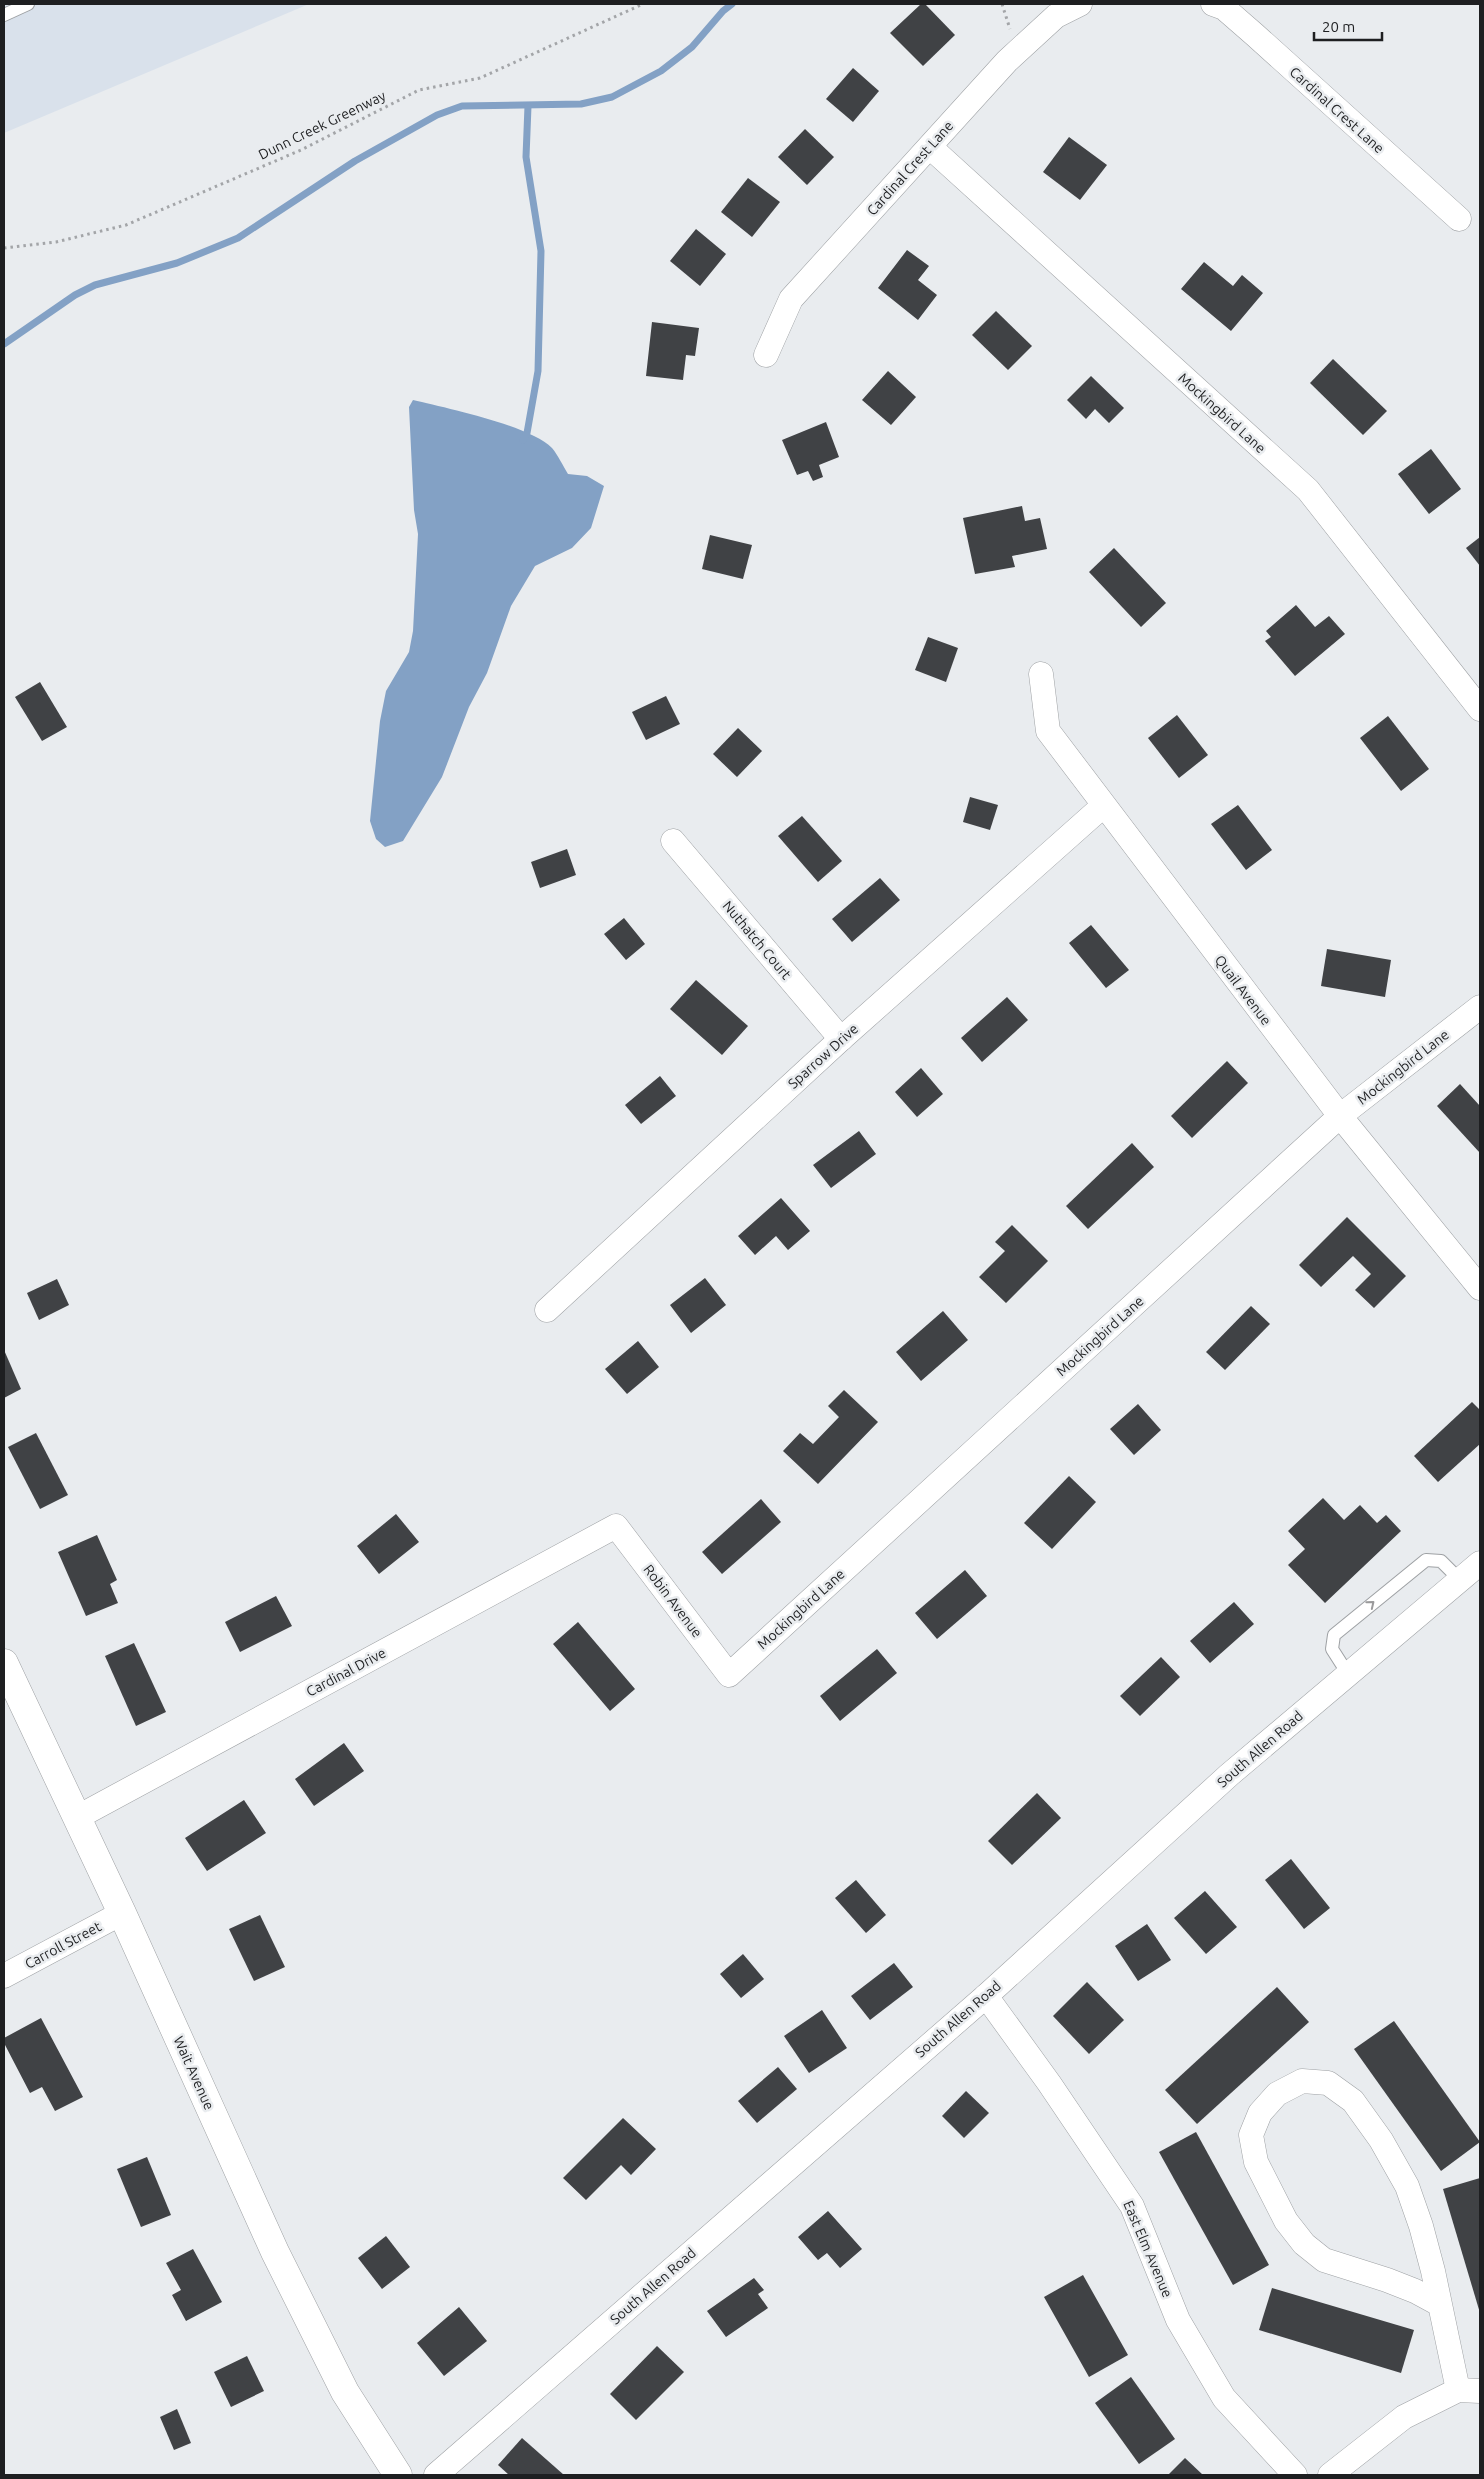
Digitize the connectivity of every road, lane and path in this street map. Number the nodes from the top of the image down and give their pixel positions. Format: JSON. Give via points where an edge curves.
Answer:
{"nodes":[{"id":1,"x":28,"y":4,"type":"edge"},
{"id":2,"x":643,"y":4,"type":"edge"},
{"id":3,"x":1080,"y":4,"type":"edge"},
{"id":4,"x":1213,"y":4,"type":"edge"},
{"id":5,"x":4,"y":15,"type":"edge"},
{"id":6,"x":930,"y":147,"type":"junction"},
{"id":7,"x":1458,"y":219,"type":"dead end"},
{"id":8,"x":4,"y":248,"type":"edge"},
{"id":9,"x":766,"y":355,"type":"dead end"},
{"id":10,"x":1041,"y":674,"type":"dead end"},
{"id":11,"x":1480,"y":709,"type":"edge"},
{"id":12,"x":1103,"y":806,"type":"junction"},
{"id":13,"x":673,"y":841,"type":"dead end"},
{"id":14,"x":1480,"y":1007,"type":"edge"},
{"id":15,"x":841,"y":1039,"type":"junction"},
{"id":16,"x":1340,"y":1116,"type":"junction"},
{"id":17,"x":1480,"y":1288,"type":"edge"},
{"id":18,"x":547,"y":1310,"type":"dead end"},
{"id":19,"x":616,"y":1526,"type":"joint"},
{"id":20,"x":1480,"y":1563,"type":"edge"},
{"id":21,"x":1460,"y":1580,"type":"junction"},
{"id":22,"x":4,"y":1663,"type":"edge"},
{"id":23,"x":1348,"y":1674,"type":"junction"},
{"id":24,"x":729,"y":1675,"type":"joint"},
{"id":25,"x":76,"y":1818,"type":"junction"},
{"id":26,"x":122,"y":1914,"type":"junction"},
{"id":27,"x":4,"y":1976,"type":"edge"},
{"id":28,"x":986,"y":1996,"type":"junction"},
{"id":29,"x":1439,"y":2304,"type":"junction"},
{"id":30,"x":1469,"y":2390,"type":"edge"},
{"id":31,"x":398,"y":2475,"type":"edge"},
{"id":32,"x":436,"y":2475,"type":"edge"},
{"id":33,"x":1295,"y":2475,"type":"edge"},
{"id":34,"x":1330,"y":2475,"type":"edge"}],
"edges":[{"from":1,"to":5,"type":"lane"},
{"from":2,"to":8,"type":"path","name":"Dunn Creek Greenway","via":[[480,78],[419,90],[301,150],[126,225],[56,242]]},
{"from":3,"to":6,"type":"street","name":"Cardinal Crest Lane","via":[[1056,16],[1007,61]]},
{"from":4,"to":7,"type":"street","name":"Cardinal Crest Lane","via":[[1224,8],[1256,36]]},
{"from":6,"to":9,"type":"street","name":"Cardinal Crest Lane","via":[[791,300]]},
{"from":6,"to":11,"type":"street","name":"Mockingbird Lane","via":[[1308,490]]},
{"from":10,"to":12,"type":"street","name":"Quail Avenue","via":[[1048,731]]},
{"from":12,"to":15,"type":"street","name":"Sparrow Drive"},
{"from":12,"to":16,"type":"street","name":"Quail Avenue"},
{"from":13,"to":15,"type":"street","name":"Nuthatch Court"},
{"from":14,"to":16,"type":"street","name":"Mockingbird Lane"},
{"from":15,"to":18,"type":"street","name":"Sparrow Drive"},
{"from":16,"to":17,"type":"street","name":"Quail Avenue"},
{"from":16,"to":24,"type":"street","name":"Mockingbird Lane"},
{"from":19,"to":24,"type":"street","name":"Robin Avenue"},
{"from":19,"to":25,"type":"street","name":"Cardinal Drive"},
{"from":20,"to":21,"type":"street","name":"South Allen Road"},
{"from":21,"to":23,"type":"street","name":"South Allen Road"},
{"from":23,"to":21,"type":"lane","one_way":true,"via":[[1332,1649],[1334,1635],[1426,1560],[1441,1561]]},
{"from":22,"to":25,"type":"main road","name":"Wait Avenue"},
{"from":23,"to":28,"type":"street","name":"South Allen Road","via":[[1229,1775]]},
{"from":25,"to":26,"type":"main road","name":"Wait Avenue"},
{"from":26,"to":27,"type":"street","name":"Carroll Street"},
{"from":26,"to":31,"type":"main road","name":"Wait Avenue","via":[[275,2252],[345,2392]]},
{"from":28,"to":32,"type":"street","name":"South Allen Road"},
{"from":28,"to":33,"type":"street","name":"East Elm Avenue","via":[[1050,2083],[1132,2206],[1178,2320],[1224,2398]]},
{"from":29,"to":29,"type":"street","via":[[1424,2235],[1407,2186],[1354,2101],[1328,2082],[1302,2081],[1277,2094],[1260,2114],[1251,2135],[1256,2162],[1286,2220],[1304,2244],[1324,2260],[1408,2288]]},
{"from":29,"to":30,"type":"street"},
{"from":30,"to":34,"type":"street","via":[[1404,2417]]}]}
